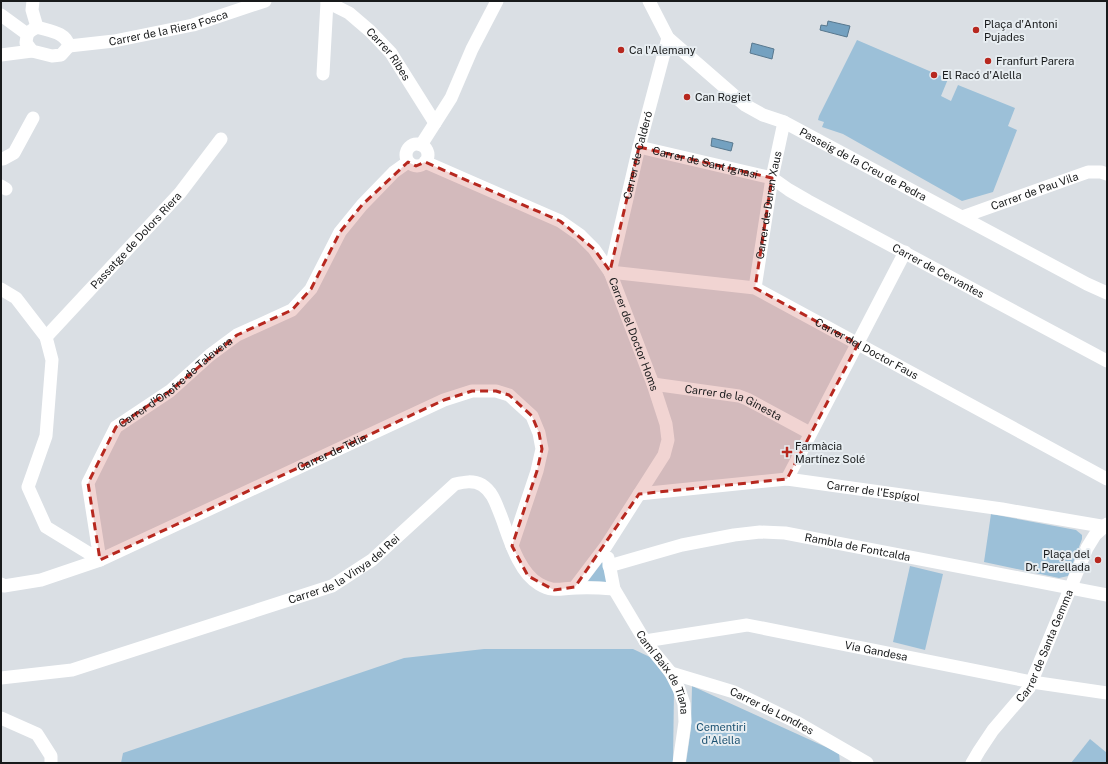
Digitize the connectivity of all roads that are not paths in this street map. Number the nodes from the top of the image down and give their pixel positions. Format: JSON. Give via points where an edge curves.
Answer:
{"nodes":[{"id":1,"x":33,"y":1,"type":"edge"},
{"id":2,"x":265,"y":1,"type":"edge"},
{"id":3,"x":497,"y":1,"type":"edge"},
{"id":4,"x":650,"y":1,"type":"edge"},
{"id":5,"x":327,"y":2,"type":"edge"},
{"id":6,"x":1,"y":15,"type":"edge"},
{"id":7,"x":32,"y":31,"type":"junction"},
{"id":8,"x":668,"y":38,"type":"junction"},
{"id":9,"x":68,"y":46,"type":"junction"},
{"id":10,"x":32,"y":51,"type":"junction"},
{"id":11,"x":1,"y":56,"type":"edge"},
{"id":12,"x":323,"y":74,"type":"dead end"},
{"id":13,"x":33,"y":118,"type":"dead end"},
{"id":14,"x":784,"y":122,"type":"junction"},
{"id":15,"x":435,"y":123,"type":"junction"},
{"id":16,"x":221,"y":140,"type":"dead end"},
{"id":17,"x":421,"y":145,"type":"junction"},
{"id":18,"x":639,"y":147,"type":"junction"},
{"id":19,"x":1,"y":159,"type":"edge"},
{"id":20,"x":408,"y":162,"type":"junction"},
{"id":21,"x":425,"y":162,"type":"junction"},
{"id":22,"x":1107,"y":174,"type":"edge"},
{"id":23,"x":772,"y":178,"type":"junction"},
{"id":24,"x":962,"y":217,"type":"junction"},
{"id":25,"x":617,"y":240,"type":"junction"},
{"id":26,"x":594,"y":249,"type":"junction"},
{"id":27,"x":905,"y":252,"type":"junction"},
{"id":28,"x":610,"y":272,"type":"junction"},
{"id":29,"x":755,"y":288,"type":"junction"},
{"id":30,"x":1,"y":289,"type":"edge"},
{"id":31,"x":1107,"y":293,"type":"edge"},
{"id":32,"x":46,"y":337,"type":"junction"},
{"id":33,"x":858,"y":344,"type":"junction"},
{"id":34,"x":1107,"y":361,"type":"edge"},
{"id":35,"x":653,"y":384,"type":"junction"},
{"id":36,"x":810,"y":433,"type":"junction"},
{"id":37,"x":786,"y":479,"type":"junction"},
{"id":38,"x":1107,"y":479,"type":"edge"},
{"id":39,"x":639,"y":494,"type":"junction"},
{"id":40,"x":1106,"y":526,"type":"edge"},
{"id":41,"x":512,"y":546,"type":"junction"},
{"id":42,"x":606,"y":546,"type":"junction"},
{"id":43,"x":100,"y":560,"type":"junction"},
{"id":44,"x":610,"y":566,"type":"junction"},
{"id":45,"x":1,"y":584,"type":"edge"},
{"id":46,"x":575,"y":588,"type":"junction"},
{"id":47,"x":1070,"y":588,"type":"junction"},
{"id":48,"x":614,"y":589,"type":"junction"},
{"id":49,"x":1107,"y":595,"type":"edge"},
{"id":50,"x":645,"y":641,"type":"junction"},
{"id":51,"x":671,"y":673,"type":"junction"},
{"id":52,"x":1,"y":678,"type":"edge"},
{"id":53,"x":1032,"y":682,"type":"junction"},
{"id":54,"x":1107,"y":693,"type":"edge"},
{"id":55,"x":1,"y":718,"type":"edge"},
{"id":56,"x":860,"y":761,"type":"edge"},
{"id":57,"x":51,"y":763,"type":"edge"},
{"id":58,"x":678,"y":763,"type":"edge"},
{"id":59,"x":972,"y":763,"type":"edge"}],
"edges":[{"from":1,"to":7,"type":"street"},
{"from":2,"to":9,"type":"street","name":"Carrer de la Riera Fosca","via":[[193,25],[114,41]]},
{"from":3,"to":15,"type":"street","via":[[472,49],[451,98]]},
{"from":4,"to":8,"type":"street","name":"Passeig de la Creu de Pedra"},
{"from":5,"to":12,"type":"street"},
{"from":5,"to":15,"type":"street","name":"Carrer Ribes","via":[[349,13],[391,53]]},
{"from":6,"to":7,"type":"street"},
{"from":7,"to":9,"type":"street","via":[[62,34],[68,40]]},
{"from":7,"to":10,"type":"street","via":[[26,43]]},
{"from":8,"to":14,"type":"street","name":"Passeig de la Creu de Pedra","via":[[745,105]]},
{"from":8,"to":18,"type":"street","name":"Carrer de Calderó"},
{"from":9,"to":10,"type":"street","via":[[62,55],[52,56]]},
{"from":10,"to":11,"type":"street"},
{"from":13,"to":19,"type":"street","via":[[14,153]]},
{"from":14,"to":23,"type":"street","name":"Carrer de Duran Xaus"},
{"from":14,"to":24,"type":"street","name":"Passeig de la Creu de Pedra"},
{"from":15,"to":17,"type":"street"},
{"from":16,"to":32,"type":"street","name":"Passatge de Dolors Riera","via":[[180,193]]},
{"from":17,"to":20,"type":"street","via":[[410,146],[406,156]]},
{"from":17,"to":21,"type":"street","via":[[427,153]]},
{"from":18,"to":23,"type":"street","name":"Carrer de Sant Ignasi"},
{"from":18,"to":25,"type":"street","name":"Carrer de Calderó"},
{"from":20,"to":21,"type":"street","via":[[416,166]]},
{"from":20,"to":43,"type":"street","name":"Carrer d'Onofre de Talavera","via":[[394,172],[340,232],[311,289],[292,310],[236,334],[170,391],[116,427],[88,483]]},
{"from":21,"to":26,"type":"street","name":"Carrer del Doctor Homs","via":[[560,221]]},
{"from":22,"to":24,"type":"street","name":"Carrer de Pau Vila","via":[[1088,172]]},
{"from":23,"to":27,"type":"street","name":"Carrer de Cervantes","via":[[808,201]]},
{"from":23,"to":29,"type":"street","name":"Carrer de Duran Xaus"},
{"from":24,"to":31,"type":"street","name":"Passeig de la Creu de Pedra"},
{"from":25,"to":26,"type":"street","via":[[612,245]]},
{"from":25,"to":28,"type":"street","name":"Carrer de Calderó"},
{"from":26,"to":28,"type":"street","name":"Carrer del Doctor Homs"},
{"from":27,"to":33,"type":"street"},
{"from":27,"to":34,"type":"street","name":"Carrer de Cervantes"},
{"from":28,"to":29,"type":"street","name":"Carrer del Doctor Faus"},
{"from":28,"to":35,"type":"street","name":"Carrer del Doctor Homs"},
{"from":29,"to":33,"type":"street","name":"Carrer del Doctor Faus"},
{"from":30,"to":32,"type":"street","via":[[16,298]]},
{"from":32,"to":43,"type":"street","via":[[52,360],[46,436],[28,487],[46,527]]},
{"from":33,"to":36,"type":"street"},
{"from":33,"to":38,"type":"street","name":"Carrer del Doctor Faus"},
{"from":35,"to":36,"type":"street","name":"Carrer de la Ginesta","via":[[739,396]]},
{"from":35,"to":39,"type":"street","name":"Carrer del Doctor Homs","via":[[666,424],[668,440],[664,455]]},
{"from":36,"to":37,"type":"street"},
{"from":37,"to":39,"type":"street","name":"Carrer de l'Espígol"},
{"from":37,"to":40,"type":"street","name":"Carrer de l'Espígol"},
{"from":39,"to":42,"type":"street","name":"Carrer del Doctor Homs"},
{"from":40,"to":47,"type":"street","name":"Carrer de Santa Gemma","via":[[1095,535],[1086,548]]},
{"from":41,"to":43,"type":"street","name":"Carrer de Tèlia","via":[[538,471],[542,448],[532,416],[508,395],[496,391],[472,392],[444,400]]},
{"from":41,"to":46,"type":"street","name":"Carrer de la Vinya del Rei","via":[[528,576],[539,584],[554,590]]},
{"from":41,"to":52,"type":"street","name":"Carrer de la Vinya del Rei","via":[[491,494],[481,484],[469,481],[455,484],[372,560],[332,586],[72,670]]},
{"from":42,"to":44,"type":"street"},
{"from":42,"to":46,"type":"street","name":"Carrer del Doctor Homs"},
{"from":43,"to":45,"type":"street","name":"Carrer de Tèlia","via":[[41,580],[4,586]]},
{"from":44,"to":47,"type":"street","name":"Rambla de Fontcalda","via":[[682,545],[734,535],[773,532]]},
{"from":44,"to":48,"type":"street"},
{"from":46,"to":48,"type":"street","name":"Carrer de la Vinya del Rei"},
{"from":47,"to":49,"type":"street","name":"Rambla de Fontcalda"},
{"from":47,"to":53,"type":"street","name":"Carrer de Santa Gemma"},
{"from":48,"to":50,"type":"street","name":"Camí Baix de Tiana"},
{"from":50,"to":51,"type":"street","name":"Camí Baix de Tiana"},
{"from":50,"to":53,"type":"street","name":"Via Gandesa","via":[[747,625]]},
{"from":51,"to":56,"type":"street","name":"Carrer de Londres","via":[[734,692],[796,722]]},
{"from":51,"to":58,"type":"street","name":"Camí Baix de Tiana","via":[[684,704],[685,722]]},
{"from":53,"to":54,"type":"street","name":"Via Gandesa"},
{"from":53,"to":59,"type":"street","name":"Carrer de Santa Gemma","via":[[1025,694],[993,730]]},
{"from":55,"to":57,"type":"street","via":[[37,734],[51,756]]}]}
